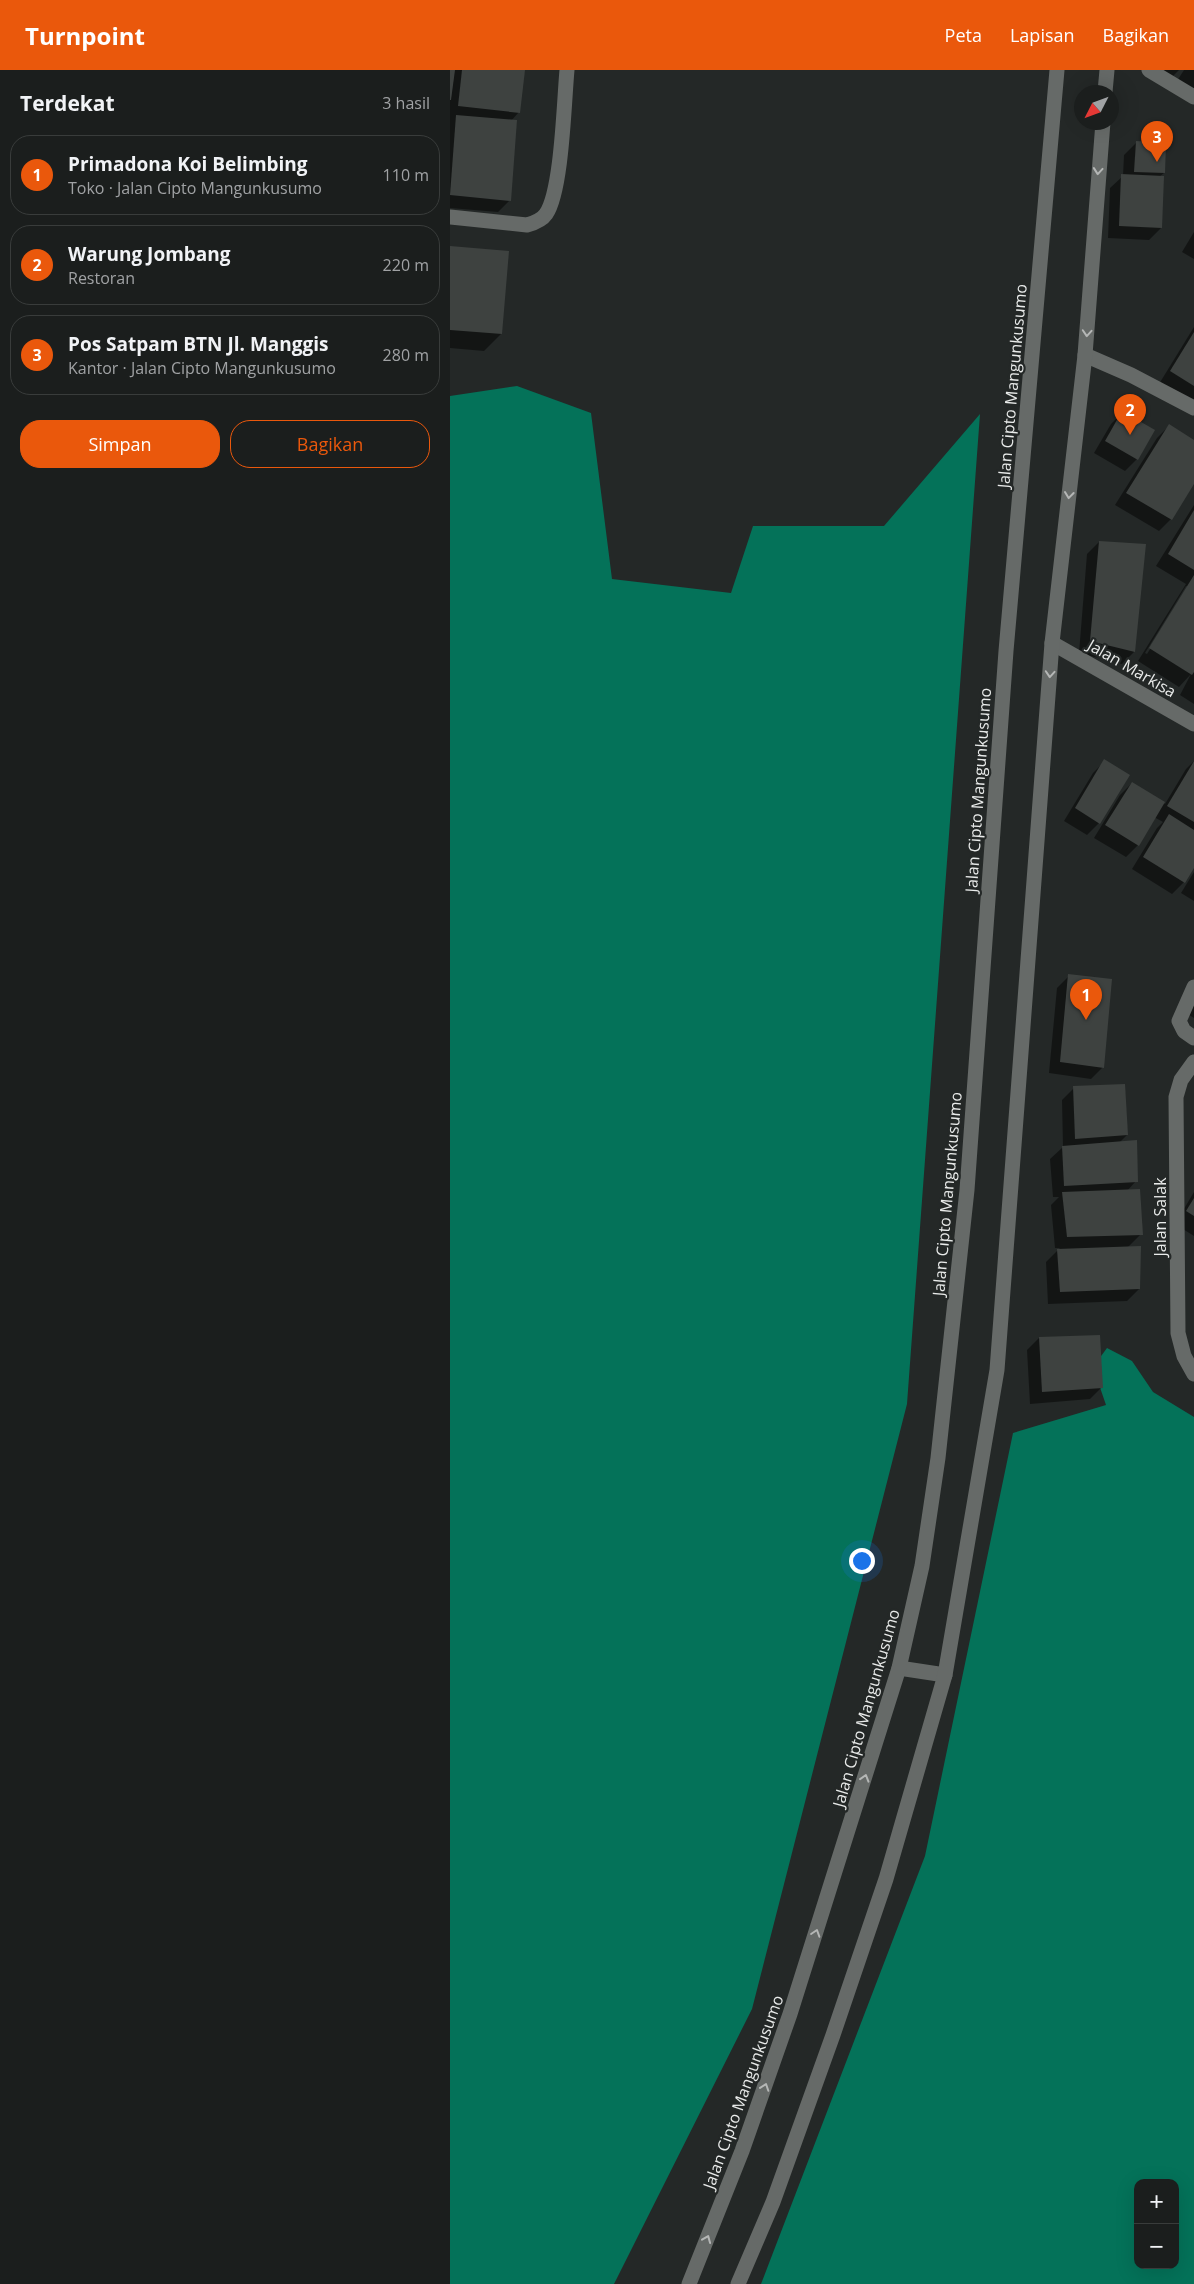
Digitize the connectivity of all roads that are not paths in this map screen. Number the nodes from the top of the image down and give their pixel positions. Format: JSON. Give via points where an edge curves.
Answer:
{"nodes":[{"id":1,"x":567,"y":70,"type":"edge"},
{"id":2,"x":1057,"y":70,"type":"edge"},
{"id":3,"x":1108,"y":70,"type":"edge"},
{"id":4,"x":1150,"y":70,"type":"edge"},
{"id":5,"x":1106,"y":85,"type":"edge"},
{"id":6,"x":1194,"y":98,"type":"edge"},
{"id":7,"x":1102,"y":130,"type":"edge"},
{"id":8,"x":450,"y":217,"type":"edge"},
{"id":9,"x":1086,"y":355,"type":"junction"},
{"id":10,"x":1194,"y":408,"type":"edge"},
{"id":11,"x":1052,"y":643,"type":"junction"},
{"id":12,"x":1194,"y":724,"type":"edge"},
{"id":13,"x":1194,"y":987,"type":"edge"},
{"id":14,"x":1194,"y":1038,"type":"edge"},
{"id":15,"x":1194,"y":1062,"type":"edge"},
{"id":16,"x":1194,"y":1374,"type":"edge"},
{"id":17,"x":899,"y":1668,"type":"junction"},
{"id":18,"x":945,"y":1676,"type":"junction"},
{"id":19,"x":689,"y":2284,"type":"edge"},
{"id":20,"x":738,"y":2284,"type":"edge"}],
"edges":[{"from":1,"to":8,"type":"street","via":[[556,188],[547,213],[537,222],[527,225]]},
{"from":2,"to":17,"type":"street","name":"Jalan Cipto Mangunkusumo","via":[[1006,651],[967,1190],[937,1468],[922,1566]]},
{"from":3,"to":5,"type":"street"},
{"from":4,"to":6,"type":"street"},
{"from":7,"to":9,"type":"street","one_way":true},
{"from":9,"to":10,"type":"street"},
{"from":9,"to":11,"type":"street","one_way":true},
{"from":11,"to":12,"type":"street","name":"Jalan Markisa"},
{"from":11,"to":18,"type":"street","one_way":true,"via":[[997,1370]]},
{"from":13,"to":14,"type":"street","via":[[1179,1021],[1184,1032]]},
{"from":15,"to":16,"type":"street","name":"Jalan Salak","via":[[1181,1080],[1175,1118],[1178,1333],[1184,1356]]},
{"from":17,"to":18,"type":"street"},
{"from":19,"to":17,"type":"street","name":"Jalan Cipto Mangunkusumo","one_way":true,"via":[[742,2151],[790,2014]]},
{"from":18,"to":20,"type":"street","via":[[886,1879],[833,2035],[773,2202]]}]}
